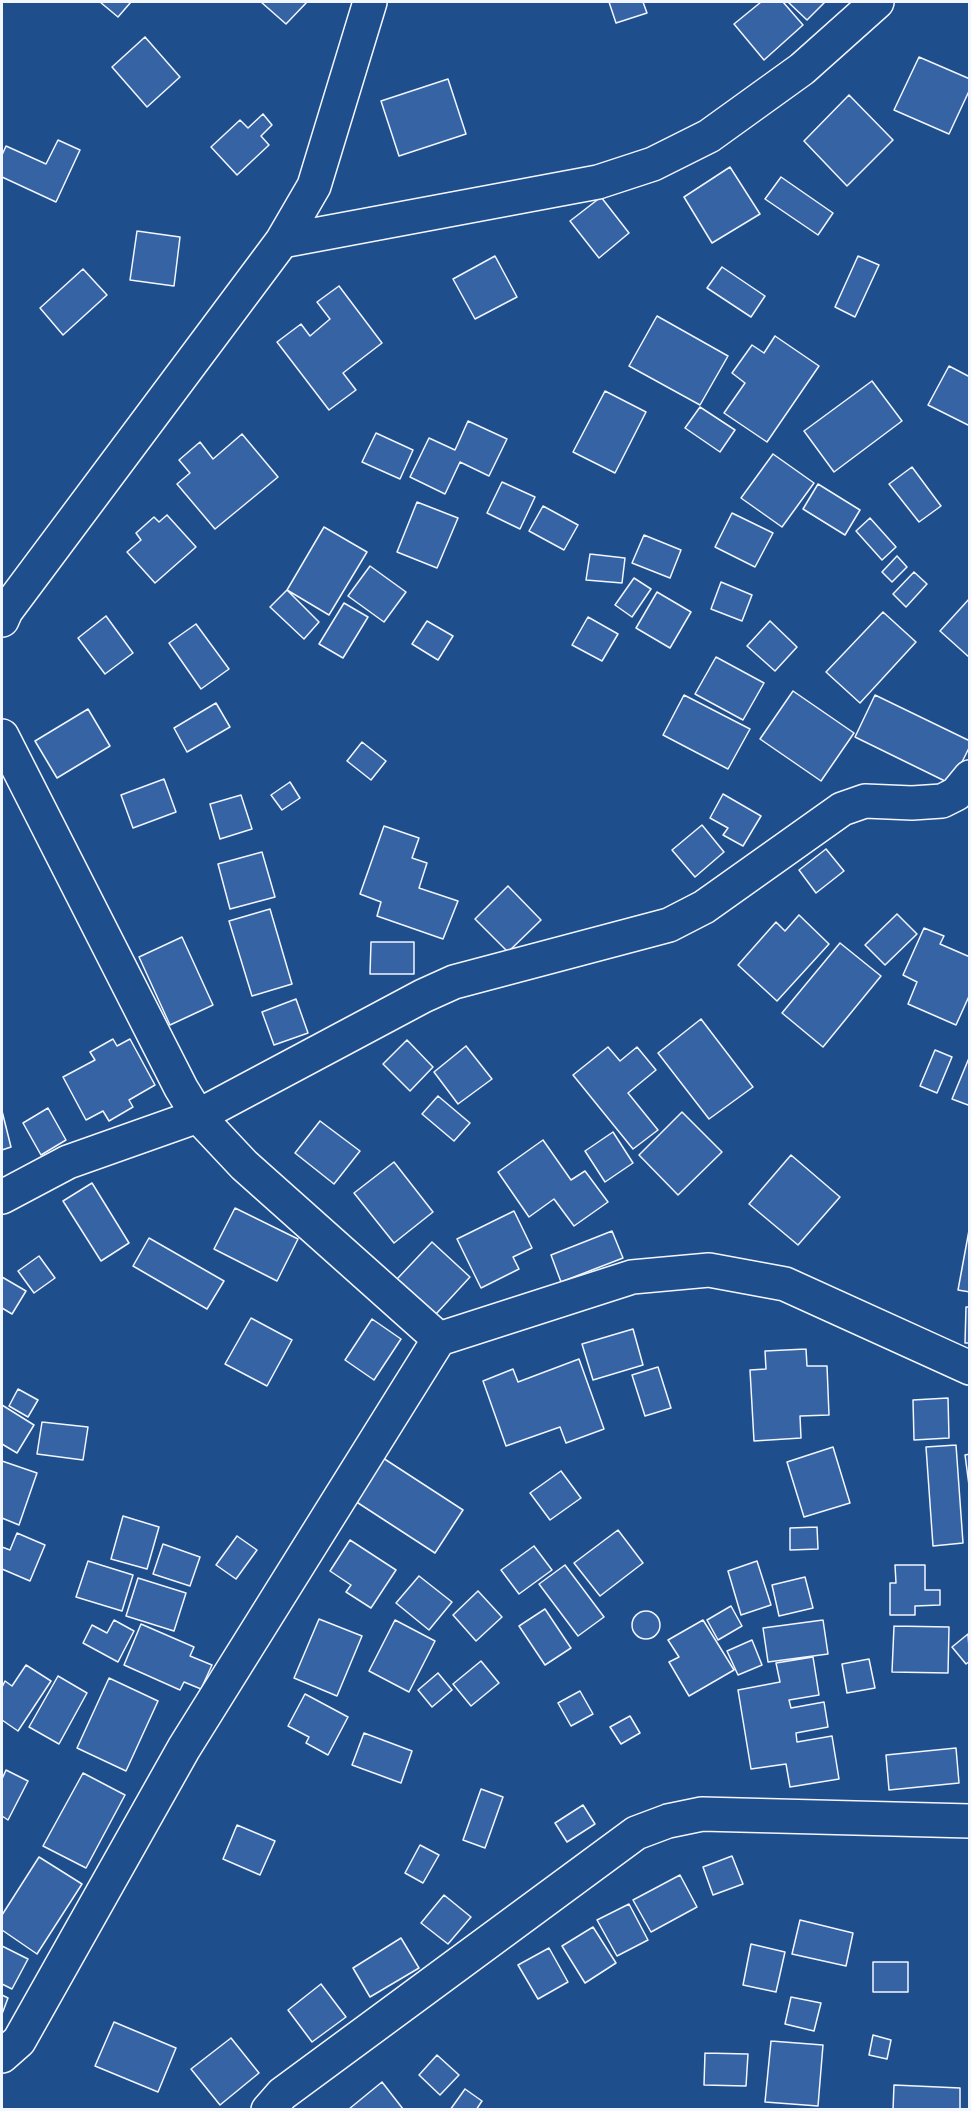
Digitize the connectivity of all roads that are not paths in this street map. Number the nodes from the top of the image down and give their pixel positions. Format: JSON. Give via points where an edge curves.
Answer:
{"nodes":[{"id":1,"x":370,"y":2,"type":"edge"},
{"id":2,"x":877,"y":2,"type":"edge"},
{"id":3,"x":282,"y":242,"type":"junction"},
{"id":4,"x":3,"y":612,"type":"edge"},
{"id":5,"x":2,"y":736,"type":"edge"},
{"id":6,"x":969,"y":777,"type":"edge"},
{"id":7,"x":198,"y":1116,"type":"junction"},
{"id":8,"x":2,"y":1197,"type":"edge"},
{"id":9,"x":439,"y":1339,"type":"junction"},
{"id":10,"x":969,"y":1368,"type":"edge"},
{"id":11,"x":969,"y":1821,"type":"edge"},
{"id":12,"x":2,"y":2056,"type":"edge"},
{"id":13,"x":267,"y":2109,"type":"edge"}],
"edges":[{"from":1,"to":3,"type":"street","via":[[314,186]]},
{"from":2,"to":3,"type":"street","via":[[802,69],[765,96],[709,136],[653,164],[598,182]]},
{"from":3,"to":4,"type":"street"},
{"from":5,"to":7,"type":"street","via":[[159,1047]]},
{"from":6,"to":7,"type":"street","via":[[956,794],[942,801],[865,801],[842,809],[704,908],[669,925],[454,982]]},
{"from":7,"to":8,"type":"street","via":[[68,1162]]},
{"from":7,"to":9,"type":"street","via":[[244,1165]]},
{"from":9,"to":10,"type":"street","via":[[632,1277],[709,1270],[785,1284]]},
{"from":9,"to":12,"type":"street","via":[[184,1748],[19,2041]]},
{"from":11,"to":13,"type":"street","via":[[702,1814],[636,1833],[282,2094]]}]}
